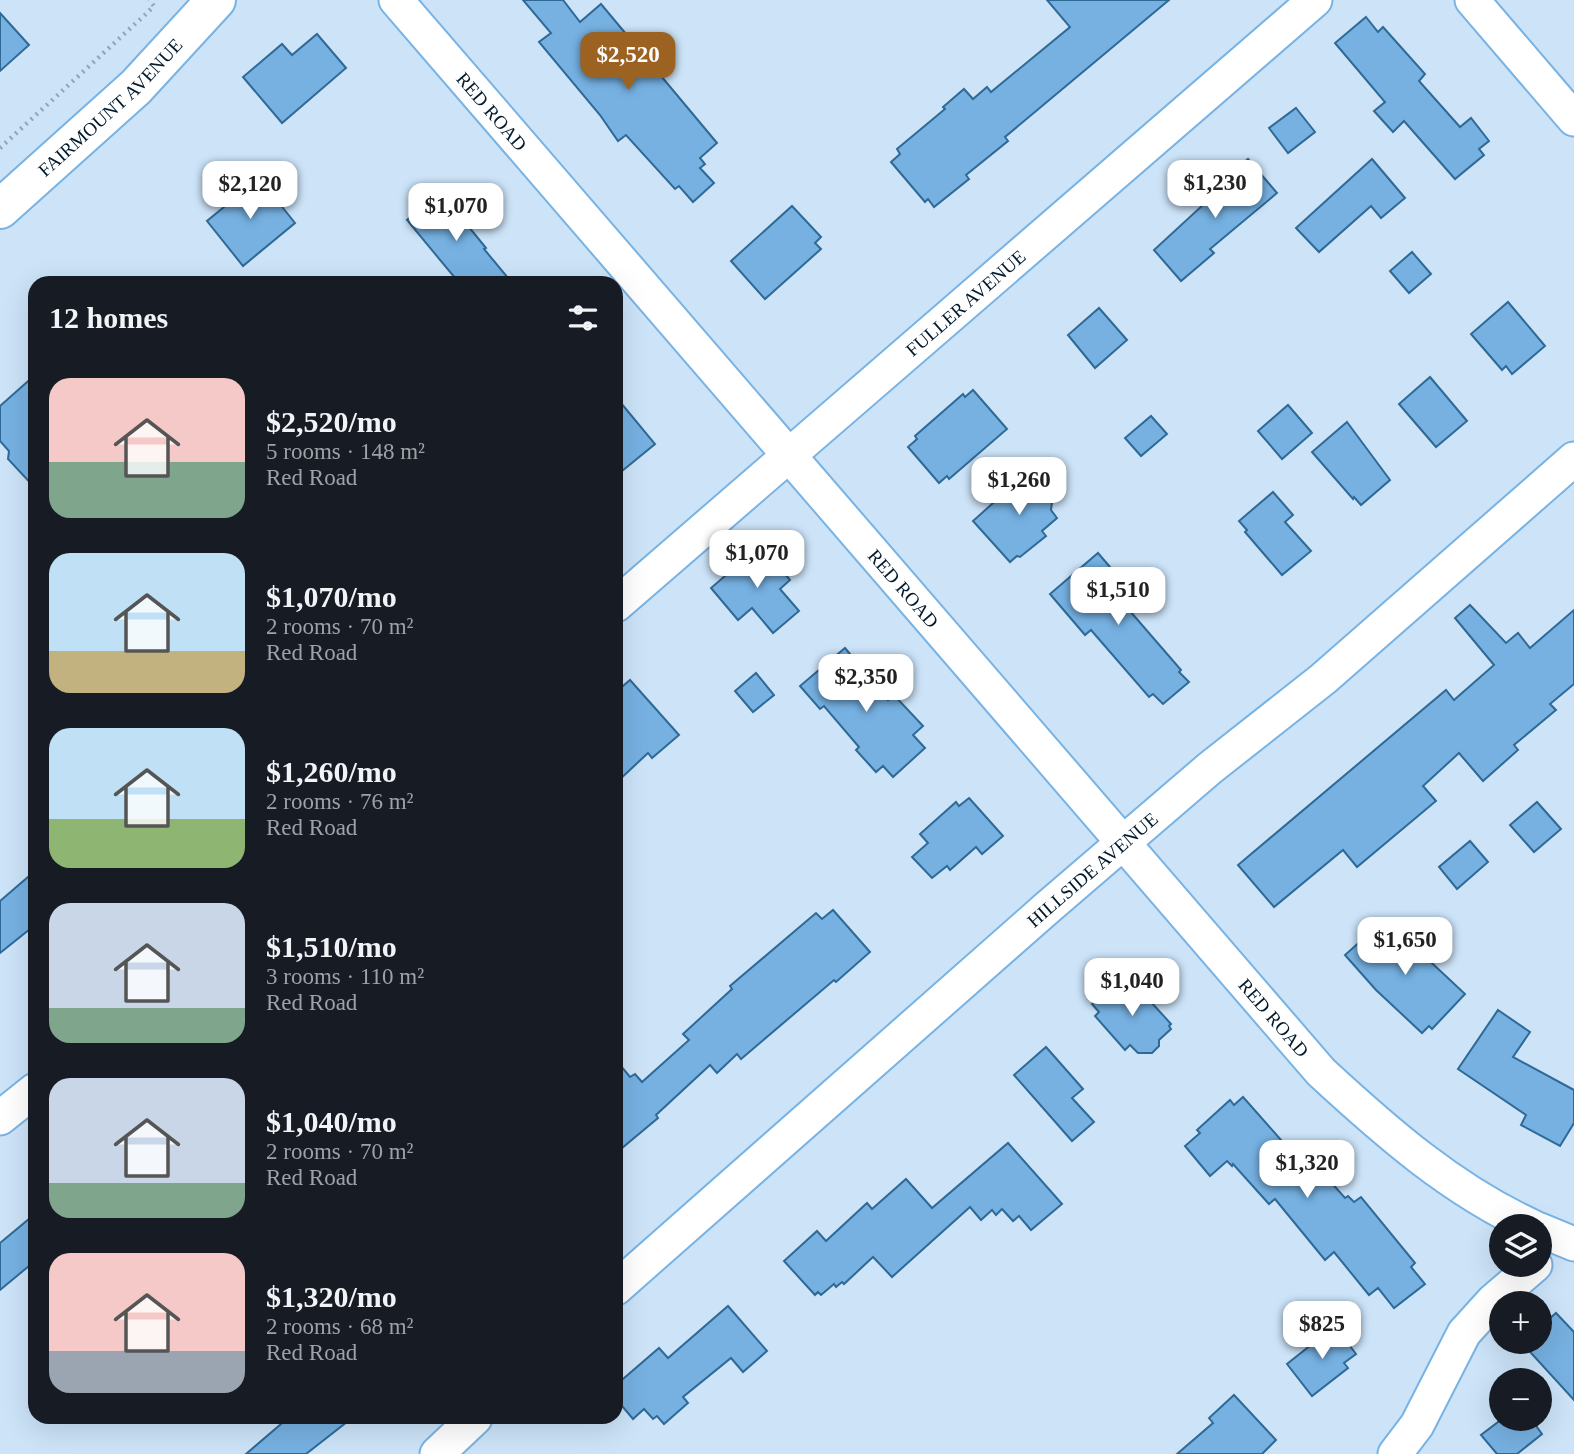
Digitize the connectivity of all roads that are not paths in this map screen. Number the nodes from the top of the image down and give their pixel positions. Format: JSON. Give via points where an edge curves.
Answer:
{"nodes":[{"id":1,"x":396,"y":0,"type":"edge"},
{"id":2,"x":1315,"y":0,"type":"edge"},
{"id":3,"x":1472,"y":0,"type":"edge"},
{"id":4,"x":201,"y":6,"type":"edge"},
{"id":5,"x":1574,"y":119,"type":"edge"},
{"id":6,"x":0,"y":209,"type":"edge"},
{"id":7,"x":788,"y":456,"type":"junction"},
{"id":8,"x":1574,"y":459,"type":"edge"},
{"id":9,"x":623,"y":599,"type":"edge"},
{"id":10,"x":1124,"y":843,"type":"junction"},
{"id":11,"x":28,"y":1096,"type":"edge"},
{"id":12,"x":0,"y":1118,"type":"edge"},
{"id":13,"x":1506,"y":1214,"type":"edge"},
{"id":14,"x":1521,"y":1277,"type":"edge"},
{"id":15,"x":623,"y":1282,"type":"edge"},
{"id":16,"x":469,"y":1424,"type":"edge"},
{"id":17,"x":437,"y":1454,"type":"edge"},
{"id":18,"x":1395,"y":1454,"type":"edge"}],
"edges":[{"from":1,"to":7,"type":"street","name":"RED ROAD"},
{"from":2,"to":7,"type":"street","name":"FULLER AVENUE"},
{"from":3,"to":5,"type":"street"},
{"from":4,"to":6,"type":"main road","name":"FAIRMOUNT AVENUE","via":[[136,87]]},
{"from":7,"to":9,"type":"street","name":"FULLER AVENUE"},
{"from":7,"to":10,"type":"street","name":"RED ROAD"},
{"from":8,"to":10,"type":"street","name":"HILLSIDE AVENUE","via":[[1323,679]]},
{"from":10,"to":13,"type":"street","name":"RED ROAD","via":[[1321,1072],[1385,1131],[1455,1184]]},
{"from":10,"to":15,"type":"street","name":"HILLSIDE AVENUE"},
{"from":11,"to":12,"type":"street"},
{"from":14,"to":18,"type":"street","via":[[1464,1333],[1417,1425]]},
{"from":16,"to":17,"type":"street"}]}
